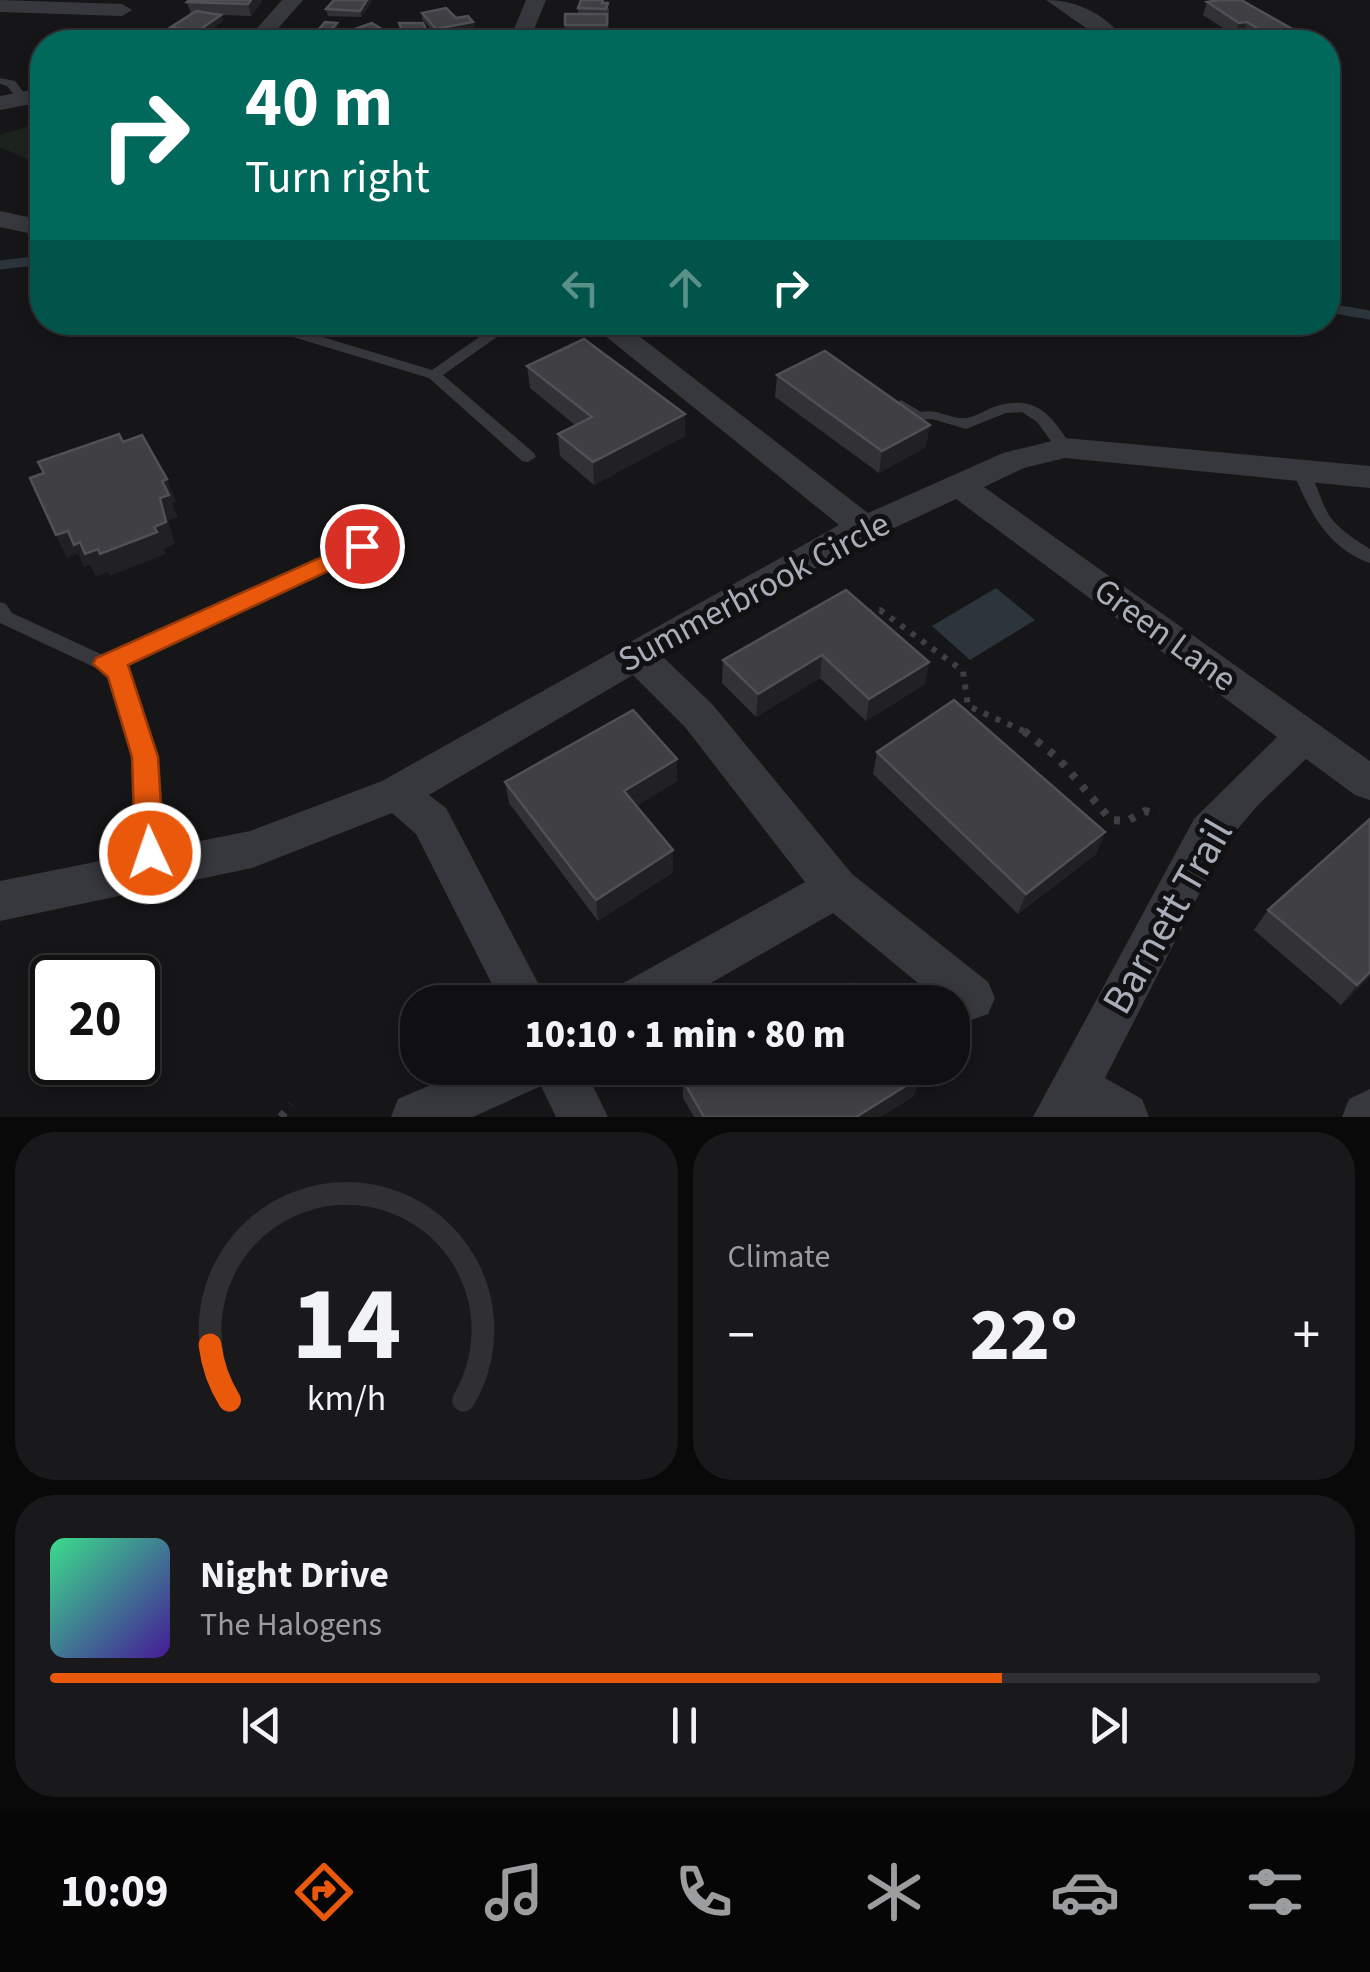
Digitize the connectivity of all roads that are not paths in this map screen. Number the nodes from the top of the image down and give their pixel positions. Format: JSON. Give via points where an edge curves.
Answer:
{"nodes":[{"id":1,"x":293,"y":0,"type":"edge"},
{"id":2,"x":536,"y":0,"type":"edge"},
{"id":3,"x":1056,"y":0,"type":"edge"},
{"id":4,"x":0,"y":6,"type":"edge"},
{"id":5,"x":122,"y":10,"type":"dead end"},
{"id":6,"x":267,"y":30,"type":"edge"},
{"id":7,"x":524,"y":30,"type":"edge"},
{"id":8,"x":1103,"y":30,"type":"edge"},
{"id":9,"x":0,"y":81,"type":"edge"},
{"id":10,"x":22,"y":99,"type":"edge"},
{"id":11,"x":0,"y":219,"type":"edge"},
{"id":12,"x":30,"y":225,"type":"edge"},
{"id":13,"x":301,"y":335,"type":"edge"},
{"id":14,"x":492,"y":335,"type":"edge"},
{"id":15,"x":619,"y":335,"type":"edge"},
{"id":16,"x":434,"y":376,"type":"junction"},
{"id":17,"x":890,"y":398,"type":"edge"},
{"id":18,"x":1066,"y":448,"type":"junction"},
{"id":19,"x":528,"y":458,"type":"dead end"},
{"id":20,"x":1300,"y":468,"type":"junction"},
{"id":21,"x":1370,"y":477,"type":"edge"},
{"id":22,"x":960,"y":486,"type":"junction"},
{"id":23,"x":865,"y":528,"type":"junction"},
{"id":24,"x":362,"y":546,"type":"dead end"},
{"id":25,"x":1370,"y":557,"type":"edge"},
{"id":26,"x":0,"y":609,"type":"edge"},
{"id":27,"x":636,"y":655,"type":"junction"},
{"id":28,"x":105,"y":664,"type":"junction"},
{"id":29,"x":1304,"y":736,"type":"junction"},
{"id":30,"x":1370,"y":783,"type":"edge"},
{"id":31,"x":397,"y":794,"type":"junction"},
{"id":32,"x":150,"y":873,"type":"junction"},
{"id":33,"x":836,"y":888,"type":"junction"},
{"id":34,"x":0,"y":901,"type":"edge"},
{"id":35,"x":516,"y":985,"type":"edge"},
{"id":36,"x":665,"y":985,"type":"edge"},
{"id":37,"x":971,"y":998,"type":"dead end"},
{"id":38,"x":488,"y":1085,"type":"edge"},
{"id":39,"x":567,"y":1085,"type":"edge"},
{"id":40,"x":1066,"y":1103,"type":"edge"},
{"id":41,"x":416,"y":1117,"type":"edge"},
{"id":42,"x":583,"y":1117,"type":"edge"},
{"id":43,"x":1124,"y":1117,"type":"edge"}],
"edges":[{"from":1,"to":6,"type":"street"},
{"from":2,"to":7,"type":"street"},
{"from":3,"to":8,"type":"street"},
{"from":4,"to":5,"type":"street"},
{"from":9,"to":10,"type":"lane","via":[[11,83]]},
{"from":11,"to":12,"type":"street"},
{"from":13,"to":16,"type":"lane"},
{"from":14,"to":16,"type":"lane"},
{"from":15,"to":23,"type":"street"},
{"from":16,"to":19,"type":"lane"},
{"from":17,"to":18,"type":"lane","via":[[918,417],[966,424],[1006,405],[1024,406],[1042,412]]},
{"from":18,"to":20,"type":"street","name":"Summerbrook Circle"},
{"from":18,"to":22,"type":"street","name":"Summerbrook Circle","via":[[1014,460]]},
{"from":20,"to":21,"type":"street","name":"Summerbrook Circle"},
{"from":20,"to":25,"type":"lane","via":[[1327,527]]},
{"from":22,"to":23,"type":"street","name":"Summerbrook Circle"},
{"from":22,"to":29,"type":"street","name":"Green Lane"},
{"from":23,"to":27,"type":"street","name":"Summerbrook Circle"},
{"from":24,"to":28,"type":"lane"},
{"from":26,"to":28,"type":"lane","via":[[6,618]]},
{"from":27,"to":31,"type":"street","name":"Summerbrook Circle"},
{"from":27,"to":33,"type":"street","via":[[699,716]]},
{"from":28,"to":32,"type":"lane","via":[[119,671],[145,757]]},
{"from":29,"to":30,"type":"street","name":"Green Lane"},
{"from":29,"to":40,"type":"street","name":"Barnett Trail","via":[[1208,832]]},
{"from":31,"to":32,"type":"street","name":"Summerbrook Circle","via":[[252,849]]},
{"from":31,"to":35,"type":"street","via":[[431,821]]},
{"from":32,"to":34,"type":"street","name":"Summerbrook Circle"},
{"from":33,"to":36,"type":"street"},
{"from":33,"to":37,"type":"street"},
{"from":38,"to":41,"type":"street"},
{"from":39,"to":42,"type":"street"},
{"from":40,"to":43,"type":"street"}]}
